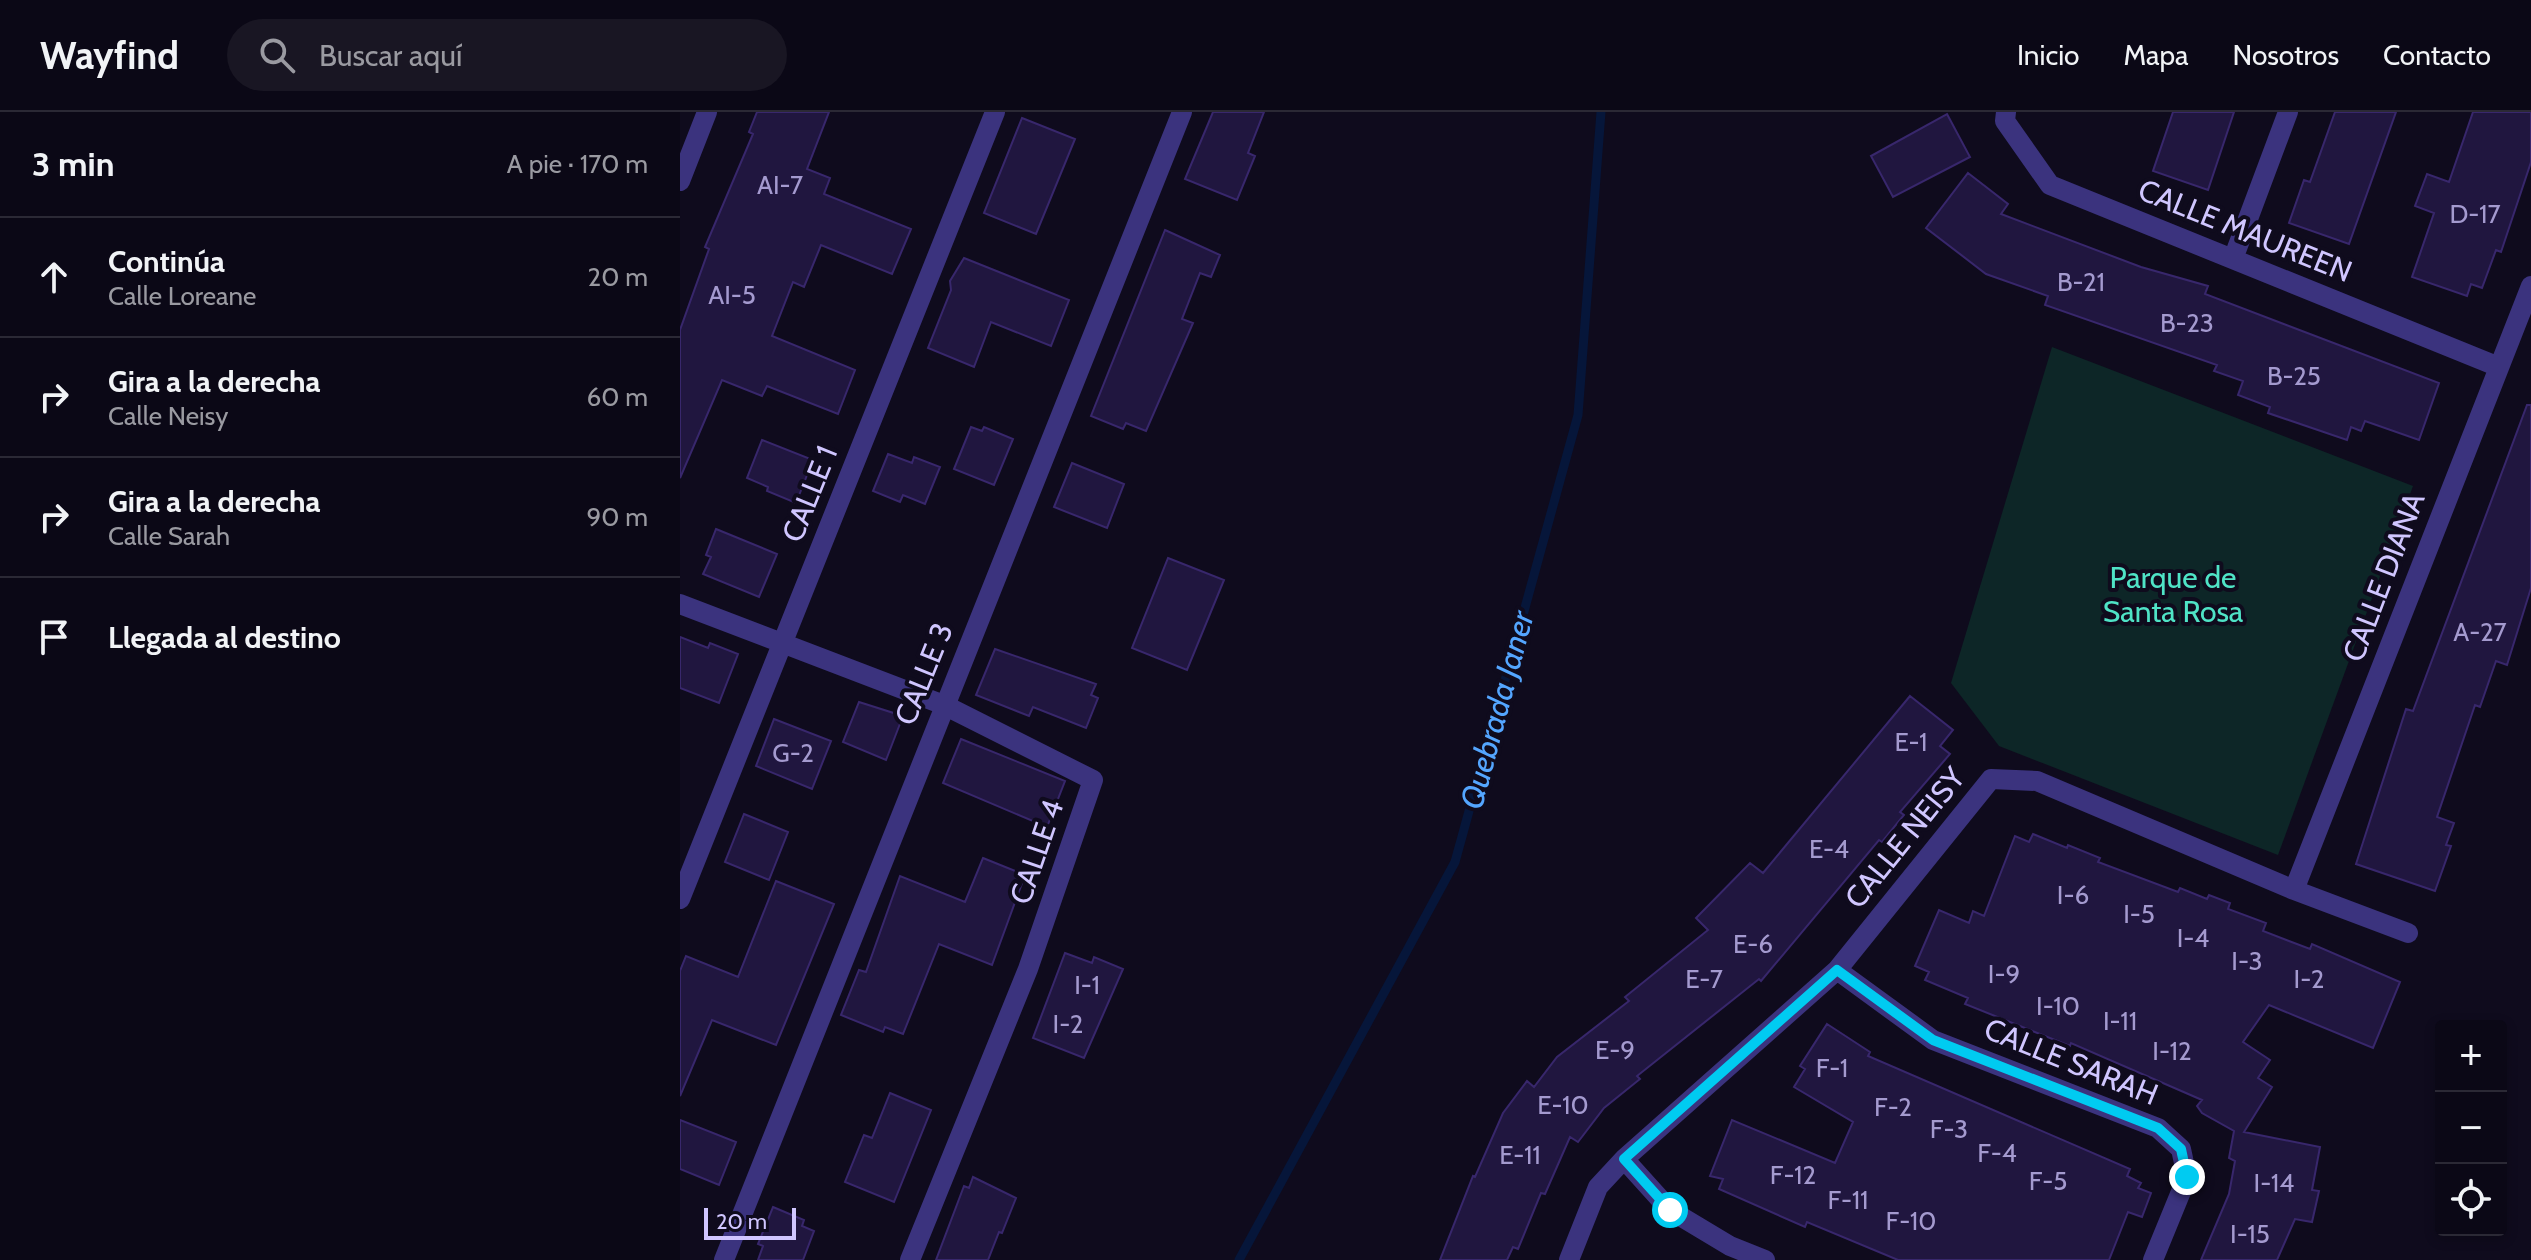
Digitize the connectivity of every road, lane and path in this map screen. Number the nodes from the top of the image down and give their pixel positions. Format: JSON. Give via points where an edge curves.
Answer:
{"nodes":[{"id":1,"x":707,"y":112,"type":"edge"},
{"id":2,"x":995,"y":112,"type":"edge"},
{"id":3,"x":1182,"y":112,"type":"edge"},
{"id":4,"x":2006,"y":112,"type":"edge"},
{"id":5,"x":2288,"y":112,"type":"edge"},
{"id":6,"x":680,"y":181,"type":"edge"},
{"id":7,"x":2233,"y":259,"type":"junction"},
{"id":8,"x":2531,"y":286,"type":"edge"},
{"id":9,"x":2499,"y":367,"type":"junction"},
{"id":10,"x":680,"y":604,"type":"edge"},
{"id":11,"x":782,"y":645,"type":"junction"},
{"id":12,"x":944,"y":705,"type":"junction"},
{"id":13,"x":2294,"y":890,"type":"junction"},
{"id":14,"x":680,"y":899,"type":"edge"},
{"id":15,"x":2408,"y":933,"type":"dead end"},
{"id":16,"x":1837,"y":970,"type":"junction"},
{"id":17,"x":1624,"y":1159,"type":"junction"},
{"id":18,"x":724,"y":1260,"type":"edge"},
{"id":19,"x":910,"y":1260,"type":"edge"},
{"id":20,"x":1569,"y":1260,"type":"edge"},
{"id":21,"x":1765,"y":1260,"type":"edge"},
{"id":22,"x":2153,"y":1260,"type":"edge"}],
"edges":[{"from":1,"to":6,"type":"street"},
{"from":2,"to":11,"type":"street","name":"CALLE 1"},
{"from":3,"to":12,"type":"street","name":"CALLE 3"},
{"from":4,"to":7,"type":"street","name":"CALLE MAUREEN","via":[[2005,121],[2050,185]]},
{"from":5,"to":7,"type":"street"},
{"from":7,"to":9,"type":"street","name":"CALLE MAUREEN"},
{"from":8,"to":9,"type":"street","name":"CALLE DIANA"},
{"from":9,"to":13,"type":"street","name":"CALLE DIANA"},
{"from":10,"to":11,"type":"street","name":"CALLE 4"},
{"from":11,"to":12,"type":"street","name":"CALLE 4"},
{"from":11,"to":14,"type":"street","name":"CALLE 1"},
{"from":12,"to":18,"type":"street","name":"CALLE 3"},
{"from":12,"to":19,"type":"street","name":"CALLE 4","via":[[1093,780],[1028,969]]},
{"from":13,"to":15,"type":"street","name":"CALLE NEISY"},
{"from":13,"to":16,"type":"street","name":"CALLE NEISY","via":[[2037,781],[1991,779]]},
{"from":16,"to":17,"type":"street","name":"CALLE NEISY"},
{"from":16,"to":22,"type":"street","name":"CALLE SARAH","via":[[1933,1040],[2158,1128],[2181,1149],[2187,1177]]},
{"from":17,"to":20,"type":"street","name":"CALLE NEISY","via":[[1598,1187]]},
{"from":17,"to":21,"type":"street","via":[[1670,1210]]}]}
